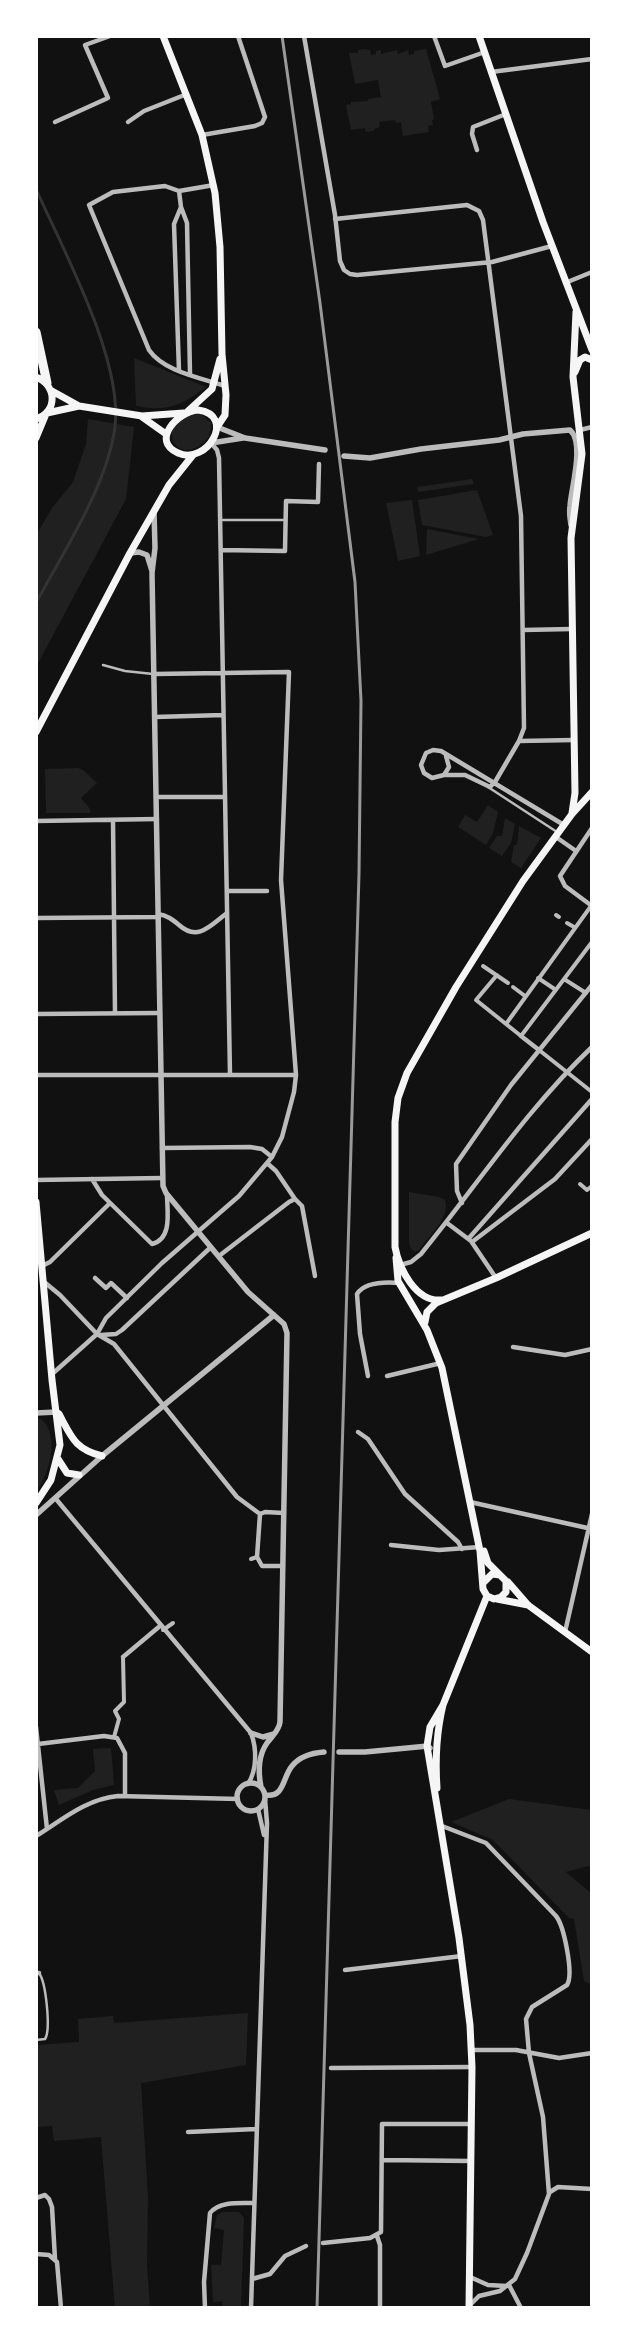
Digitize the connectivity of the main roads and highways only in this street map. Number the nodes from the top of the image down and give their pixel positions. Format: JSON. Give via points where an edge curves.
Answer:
{"nodes":[{"id":1,"x":163,"y":36,"type":"edge"},
{"id":2,"x":479,"y":36,"type":"edge"},
{"id":3,"x":576,"y":312,"type":"junction"},
{"id":4,"x":36,"y":332,"type":"edge"},
{"id":5,"x":592,"y":350,"type":"edge"},
{"id":6,"x":222,"y":354,"type":"junction"},
{"id":7,"x":592,"y":360,"type":"edge"},
{"id":8,"x":36,"y":377,"type":"edge"},
{"id":9,"x":573,"y":377,"type":"junction"},
{"id":10,"x":50,"y":387,"type":"junction"},
{"id":11,"x":79,"y":406,"type":"junction"},
{"id":12,"x":186,"y":412,"type":"junction"},
{"id":13,"x":46,"y":413,"type":"junction"},
{"id":14,"x":142,"y":416,"type":"junction"},
{"id":15,"x":36,"y":419,"type":"edge"},
{"id":16,"x":217,"y":427,"type":"junction"},
{"id":17,"x":166,"y":434,"type":"junction"},
{"id":18,"x":36,"y":438,"type":"edge"},
{"id":19,"x":192,"y":454,"type":"junction"},
{"id":20,"x":36,"y":732,"type":"edge"},
{"id":21,"x":575,"y":783,"type":"junction"},
{"id":22,"x":591,"y":792,"type":"edge"},
{"id":23,"x":572,"y":814,"type":"junction"},
{"id":24,"x":36,"y":1202,"type":"edge"},
{"id":25,"x":592,"y":1233,"type":"edge"},
{"id":26,"x":396,"y":1255,"type":"junction"},
{"id":27,"x":441,"y":1300,"type":"junction"},
{"id":28,"x":425,"y":1325,"type":"junction"},
{"id":29,"x":57,"y":1412,"type":"junction"},
{"id":30,"x":102,"y":1456,"type":"road end"},
{"id":31,"x":58,"y":1459,"type":"junction"},
{"id":32,"x":79,"y":1476,"type":"road end"},
{"id":33,"x":36,"y":1503,"type":"edge"},
{"id":34,"x":480,"y":1548,"type":"junction"},
{"id":35,"x":503,"y":1578,"type":"junction"},
{"id":36,"x":484,"y":1582,"type":"junction"},
{"id":37,"x":487,"y":1596,"type":"junction"},
{"id":38,"x":497,"y":1599,"type":"junction"},
{"id":39,"x":528,"y":1605,"type":"junction"},
{"id":40,"x":592,"y":1652,"type":"edge"},
{"id":41,"x":443,"y":1705,"type":"junction"},
{"id":42,"x":438,"y":1803,"type":"junction"},
{"id":43,"x":469,"y":2307,"type":"edge"}],
"edges":[{"from":1,"to":6,"type":"main road","via":[[202,134],[214,185]]},
{"from":2,"to":3,"type":"main road"},
{"from":3,"to":5,"type":"main road"},
{"from":3,"to":9,"type":"main road"},
{"from":4,"to":10,"type":"highway"},
{"from":6,"to":12,"type":"main road","via":[[210,391]]},
{"from":6,"to":16,"type":"main road","via":[[225,415]]},
{"from":7,"to":9,"type":"main road","via":[[582,358]]},
{"from":8,"to":10,"type":"main road"},
{"from":9,"to":21,"type":"main road","via":[[582,462],[571,528]]},
{"from":10,"to":11,"type":"main road"},
{"from":10,"to":13,"type":"main road","via":[[52,404]]},
{"from":11,"to":13,"type":"main road"},
{"from":11,"to":14,"type":"main road"},
{"from":12,"to":14,"type":"main road"},
{"from":12,"to":16,"type":"main road","via":[[208,412]]},
{"from":12,"to":17,"type":"main road"},
{"from":13,"to":15,"type":"main road"},
{"from":13,"to":18,"type":"main road"},
{"from":14,"to":17,"type":"main road"},
{"from":16,"to":19,"type":"main road","via":[[211,443]]},
{"from":17,"to":19,"type":"main road","via":[[173,450],[184,455]]},
{"from":19,"to":20,"type":"main road","via":[[130,553]]},
{"from":21,"to":22,"type":"main road","via":[[581,791]]},
{"from":21,"to":23,"type":"main road"},
{"from":22,"to":23,"type":"main road"},
{"from":23,"to":26,"type":"main road","via":[[527,875],[456,987],[404,1080],[395,1134]]},
{"from":24,"to":29,"type":"main road"},
{"from":25,"to":27,"type":"main road"},
{"from":26,"to":27,"type":"main road","via":[[410,1283],[433,1301]]},
{"from":26,"to":28,"type":"main road","via":[[399,1283]]},
{"from":27,"to":28,"type":"main road","via":[[427,1312]]},
{"from":28,"to":34,"type":"main road","via":[[441,1363]]},
{"from":29,"to":30,"type":"main road","via":[[78,1446]]},
{"from":29,"to":31,"type":"main road"},
{"from":31,"to":32,"type":"main road","via":[[67,1473]]},
{"from":31,"to":33,"type":"main road","via":[[48,1487]]},
{"from":34,"to":35,"type":"main road","via":[[488,1563]]},
{"from":34,"to":36,"type":"main road"},
{"from":35,"to":36,"type":"main road","via":[[492,1574]]},
{"from":35,"to":38,"type":"main road","via":[[506,1592]]},
{"from":35,"to":39,"type":"main road"},
{"from":36,"to":37,"type":"main road"},
{"from":37,"to":38,"type":"main road"},
{"from":37,"to":41,"type":"main road"},
{"from":38,"to":39,"type":"main road"},
{"from":39,"to":40,"type":"main road"},
{"from":41,"to":42,"type":"main road","via":[[435,1742]]},
{"from":41,"to":42,"type":"main road","via":[[430,1726],[426,1746]]},
{"from":42,"to":43,"type":"main road","via":[[462,1956],[472,2050]]}]}
